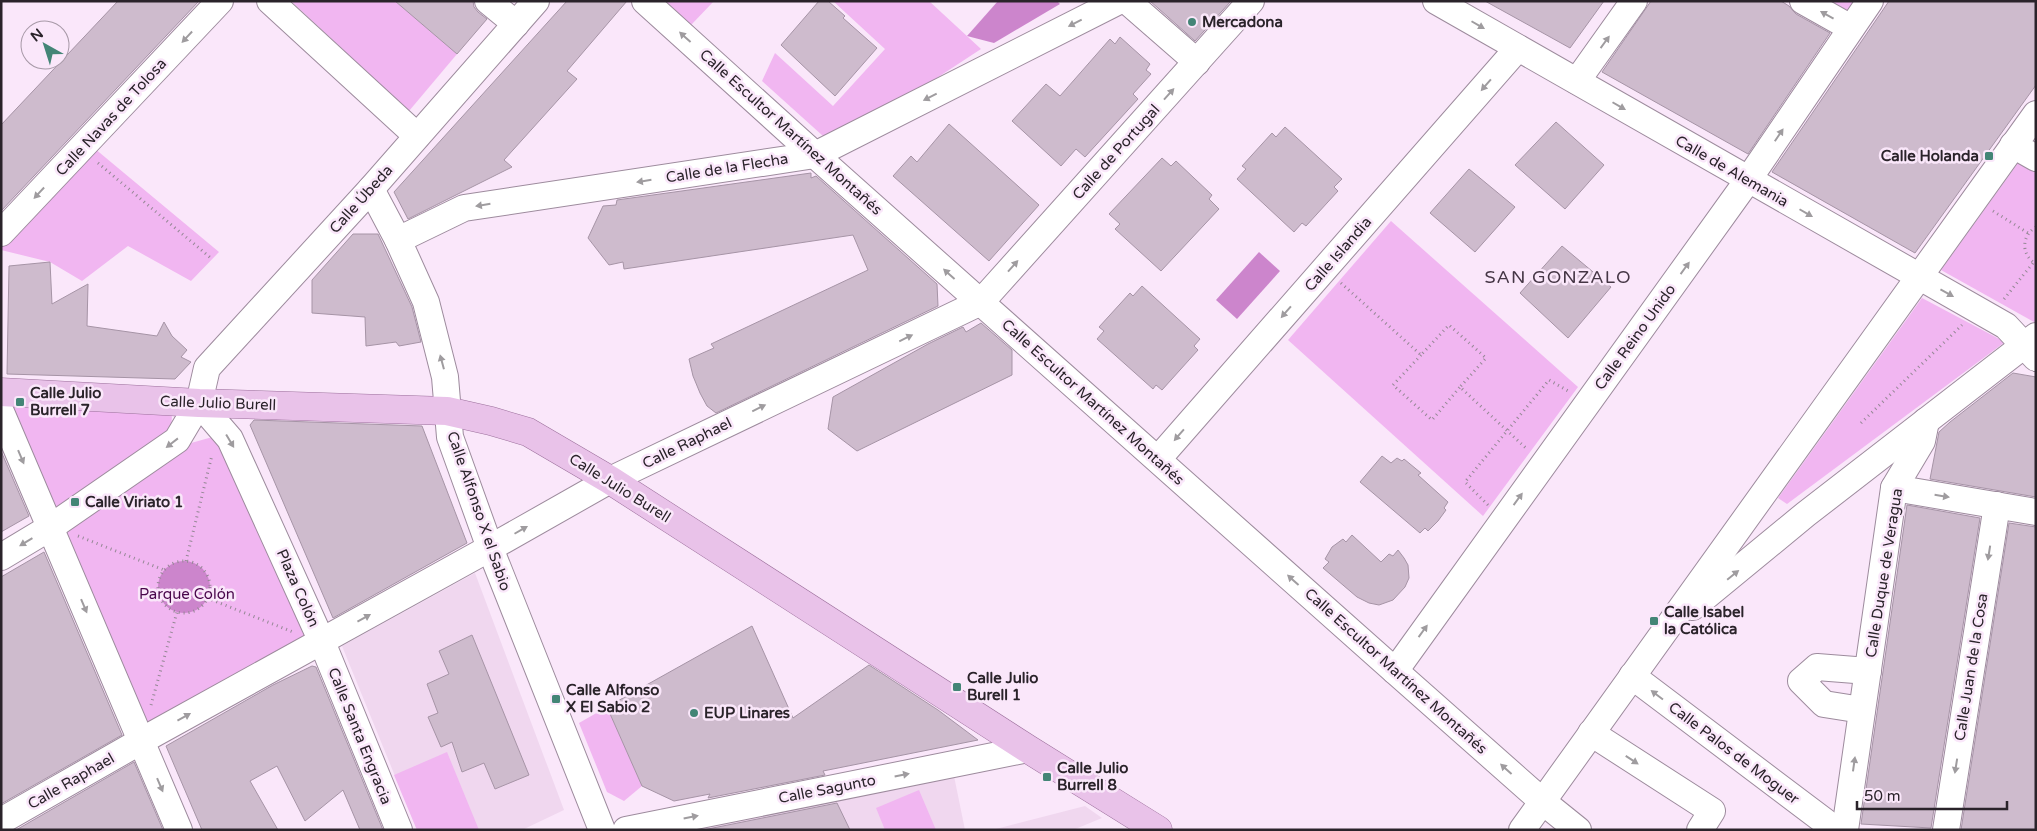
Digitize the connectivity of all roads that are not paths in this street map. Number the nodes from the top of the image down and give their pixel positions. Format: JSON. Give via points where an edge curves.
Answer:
{"nodes":[{"id":1,"x":220,"y":1,"type":"edge"},
{"id":2,"x":270,"y":1,"type":"edge"},
{"id":3,"x":488,"y":1,"type":"edge"},
{"id":4,"x":536,"y":1,"type":"edge"},
{"id":5,"x":645,"y":1,"type":"edge"},
{"id":6,"x":1119,"y":1,"type":"edge"},
{"id":7,"x":1126,"y":1,"type":"edge"},
{"id":8,"x":1251,"y":1,"type":"edge"},
{"id":9,"x":1436,"y":1,"type":"edge"},
{"id":10,"x":1634,"y":1,"type":"edge"},
{"id":11,"x":1804,"y":1,"type":"edge"},
{"id":12,"x":1870,"y":1,"type":"edge"},
{"id":13,"x":516,"y":24,"type":"junction"},
{"id":14,"x":1851,"y":28,"type":"junction"},
{"id":15,"x":1518,"y":48,"type":"junction"},
{"id":16,"x":1198,"y":62,"type":"junction"},
{"id":17,"x":1577,"y":81,"type":"junction"},
{"id":18,"x":2036,"y":114,"type":"edge"},
{"id":19,"x":417,"y":136,"type":"junction"},
{"id":20,"x":2014,"y":145,"type":"junction"},
{"id":21,"x":815,"y":155,"type":"junction"},
{"id":22,"x":2036,"y":158,"type":"edge"},
{"id":23,"x":1748,"y":180,"type":"junction"},
{"id":24,"x":371,"y":189,"type":"junction"},
{"id":25,"x":1,"y":232,"type":"edge"},
{"id":26,"x":398,"y":240,"type":"junction"},
{"id":27,"x":1919,"y":278,"type":"junction"},
{"id":28,"x":981,"y":302,"type":"junction"},
{"id":29,"x":2031,"y":346,"type":"edge"},
{"id":30,"x":1,"y":392,"type":"edge"},
{"id":31,"x":199,"y":404,"type":"junction"},
{"id":32,"x":447,"y":410,"type":"junction"},
{"id":33,"x":1,"y":412,"type":"edge"},
{"id":34,"x":1926,"y":421,"type":"junction"},
{"id":35,"x":1158,"y":459,"type":"junction"},
{"id":36,"x":610,"y":480,"type":"junction"},
{"id":37,"x":1894,"y":488,"type":"junction"},
{"id":38,"x":1997,"y":505,"type":"junction"},
{"id":39,"x":1753,"y":509,"type":"junction"},
{"id":40,"x":2036,"y":512,"type":"edge"},
{"id":41,"x":1806,"y":514,"type":"junction"},
{"id":42,"x":60,"y":530,"type":"junction"},
{"id":43,"x":490,"y":548,"type":"junction"},
{"id":44,"x":1,"y":557,"type":"edge"},
{"id":45,"x":1668,"y":627,"type":"junction"},
{"id":46,"x":311,"y":638,"type":"junction"},
{"id":47,"x":1395,"y":671,"type":"junction"},
{"id":48,"x":1868,"y":671,"type":"junction"},
{"id":49,"x":1632,"y":676,"type":"junction"},
{"id":50,"x":1862,"y":710,"type":"junction"},
{"id":51,"x":1591,"y":733,"type":"junction"},
{"id":52,"x":141,"y":741,"type":"junction"},
{"id":53,"x":1028,"y":749,"type":"junction"},
{"id":54,"x":1542,"y":801,"type":"junction"},
{"id":55,"x":1,"y":821,"type":"edge"},
{"id":56,"x":1142,"y":827,"type":"edge"},
{"id":57,"x":179,"y":830,"type":"edge"},
{"id":58,"x":399,"y":830,"type":"edge"},
{"id":59,"x":602,"y":830,"type":"edge"},
{"id":60,"x":626,"y":830,"type":"edge"},
{"id":61,"x":1522,"y":830,"type":"edge"},
{"id":62,"x":1578,"y":830,"type":"edge"},
{"id":63,"x":1700,"y":830,"type":"edge"},
{"id":64,"x":1836,"y":830,"type":"edge"},
{"id":65,"x":1845,"y":830,"type":"edge"},
{"id":66,"x":1946,"y":830,"type":"edge"}],
"edges":[{"from":1,"to":25,"type":"street","name":"Calle Navas de Tolosa","one_way":true},
{"from":2,"to":19,"type":"street"},
{"from":3,"to":13,"type":"street"},
{"from":4,"to":13,"type":"street","name":"Calle Úbeda"},
{"from":21,"to":5,"type":"street","name":"Calle Escultor Martínez Montañés","one_way":true},
{"from":6,"to":21,"type":"street","name":"Calle de la Flecha","one_way":true},
{"from":7,"to":16,"type":"street"},
{"from":8,"to":16,"type":"street","name":"Calle de Portugal"},
{"from":9,"to":15,"type":"street","name":"Calle de Alemania","one_way":true},
{"from":17,"to":10,"type":"street","one_way":true},
{"from":14,"to":11,"type":"street","one_way":true},
{"from":12,"to":14,"type":"street","name":"Calle Reino Unido"},
{"from":13,"to":19,"type":"street","name":"Calle Úbeda"},
{"from":23,"to":14,"type":"street","name":"Calle Reino Unido","one_way":true},
{"from":15,"to":17,"type":"street","name":"Calle de Alemania"},
{"from":15,"to":35,"type":"street","name":"Calle Islandia","one_way":true},
{"from":28,"to":16,"type":"street","name":"Calle de Portugal","one_way":true},
{"from":17,"to":23,"type":"street","name":"Calle de Alemania","one_way":true},
{"from":18,"to":20,"type":"street"},
{"from":19,"to":24,"type":"street","name":"Calle Úbeda"},
{"from":20,"to":22,"type":"street"},
{"from":20,"to":27,"type":"street"},
{"from":21,"to":26,"type":"street","name":"Calle de la Flecha","one_way":true,"via":[[464,208]]},
{"from":28,"to":21,"type":"street","name":"Calle Escultor Martínez Montañés","one_way":true},
{"from":23,"to":27,"type":"street","name":"Calle de Alemania","one_way":true},
{"from":47,"to":23,"type":"street","name":"Calle Reino Unido","one_way":true},
{"from":24,"to":26,"type":"street","name":"Calle Alfonso X el Sabio"},
{"from":24,"to":31,"type":"street","name":"Calle Úbeda","via":[[207,368]]},
{"from":32,"to":26,"type":"street","name":"Calle Alfonso X el Sabio","one_way":true,"via":[[446,377],[426,302]]},
{"from":27,"to":29,"type":"street","name":"Calle de Alemania","one_way":true,"via":[[2006,326]]},
{"from":27,"to":39,"type":"street"},
{"from":28,"to":35,"type":"street","name":"Calle Escultor Martínez Montañés"},
{"from":36,"to":28,"type":"street","name":"Calle Raphael","one_way":true},
{"from":29,"to":34,"type":"street"},
{"from":30,"to":31,"type":"main road","name":"Calle Julio Burell"},
{"from":31,"to":32,"type":"main road","name":"Calle Julio Burell"},
{"from":31,"to":42,"type":"street","one_way":true,"via":[[177,440]]},
{"from":31,"to":46,"type":"street","name":"Plaza Colón","one_way":true,"via":[[230,439]]},
{"from":32,"to":36,"type":"main road","name":"Calle Julio Burell","via":[[528,432]]},
{"from":32,"to":43,"type":"street","name":"Calle Alfonso X el Sabio","via":[[450,437]]},
{"from":33,"to":42,"type":"street","one_way":true},
{"from":34,"to":37,"type":"street","name":"Calle Duque de Veragua","via":[[1922,441]]},
{"from":34,"to":41,"type":"street"},
{"from":47,"to":35,"type":"street","name":"Calle Escultor Martínez Montañés","one_way":true},
{"from":43,"to":36,"type":"street","name":"Calle Raphael","one_way":true},
{"from":36,"to":53,"type":"main road","name":"Calle Julio Burell"},
{"from":37,"to":38,"type":"street","one_way":true},
{"from":37,"to":48,"type":"street","name":"Calle Duque de Veragua"},
{"from":38,"to":40,"type":"street"},
{"from":38,"to":66,"type":"street","name":"Calle Juan de la Cosa","one_way":true},
{"from":39,"to":41,"type":"street","via":[[1771,522]]},
{"from":39,"to":45,"type":"street"},
{"from":45,"to":41,"type":"street","one_way":true},
{"from":42,"to":44,"type":"street","one_way":true},
{"from":42,"to":52,"type":"street","one_way":true},
{"from":46,"to":43,"type":"street","name":"Calle Raphael","one_way":true},
{"from":43,"to":59,"type":"street","name":"Calle Alfonso X el Sabio"},
{"from":45,"to":49,"type":"street"},
{"from":52,"to":46,"type":"street","name":"Plaza Colón","one_way":true},
{"from":46,"to":58,"type":"street","name":"Calle Santa Engracia"},
{"from":54,"to":47,"type":"street","name":"Calle Escultor Martínez Montañés","one_way":true},
{"from":48,"to":50,"type":"street","name":"Calle Duque de Veragua"},
{"from":48,"to":50,"type":"street","name":"Calle Duque de Veragua","via":[[1817,667],[1801,682],[1824,704]]},
{"from":49,"to":51,"type":"street"},
{"from":64,"to":49,"type":"street","name":"Calle Palos de Moguer","one_way":true},
{"from":65,"to":50,"type":"street","name":"Calle Duque de Veragua","one_way":true},
{"from":51,"to":54,"type":"street"},
{"from":51,"to":63,"type":"street","one_way":true,"via":[[1712,812]]},
{"from":52,"to":55,"type":"street","name":"Calle Raphael"},
{"from":52,"to":57,"type":"street","one_way":true},
{"from":53,"to":56,"type":"main road","name":"Calle Julio Burell"},
{"from":60,"to":53,"type":"street","name":"Calle Sagunto","one_way":true},
{"from":54,"to":61,"type":"street"},
{"from":54,"to":62,"type":"street","name":"Calle Escultor Martínez Montañés"}]}
